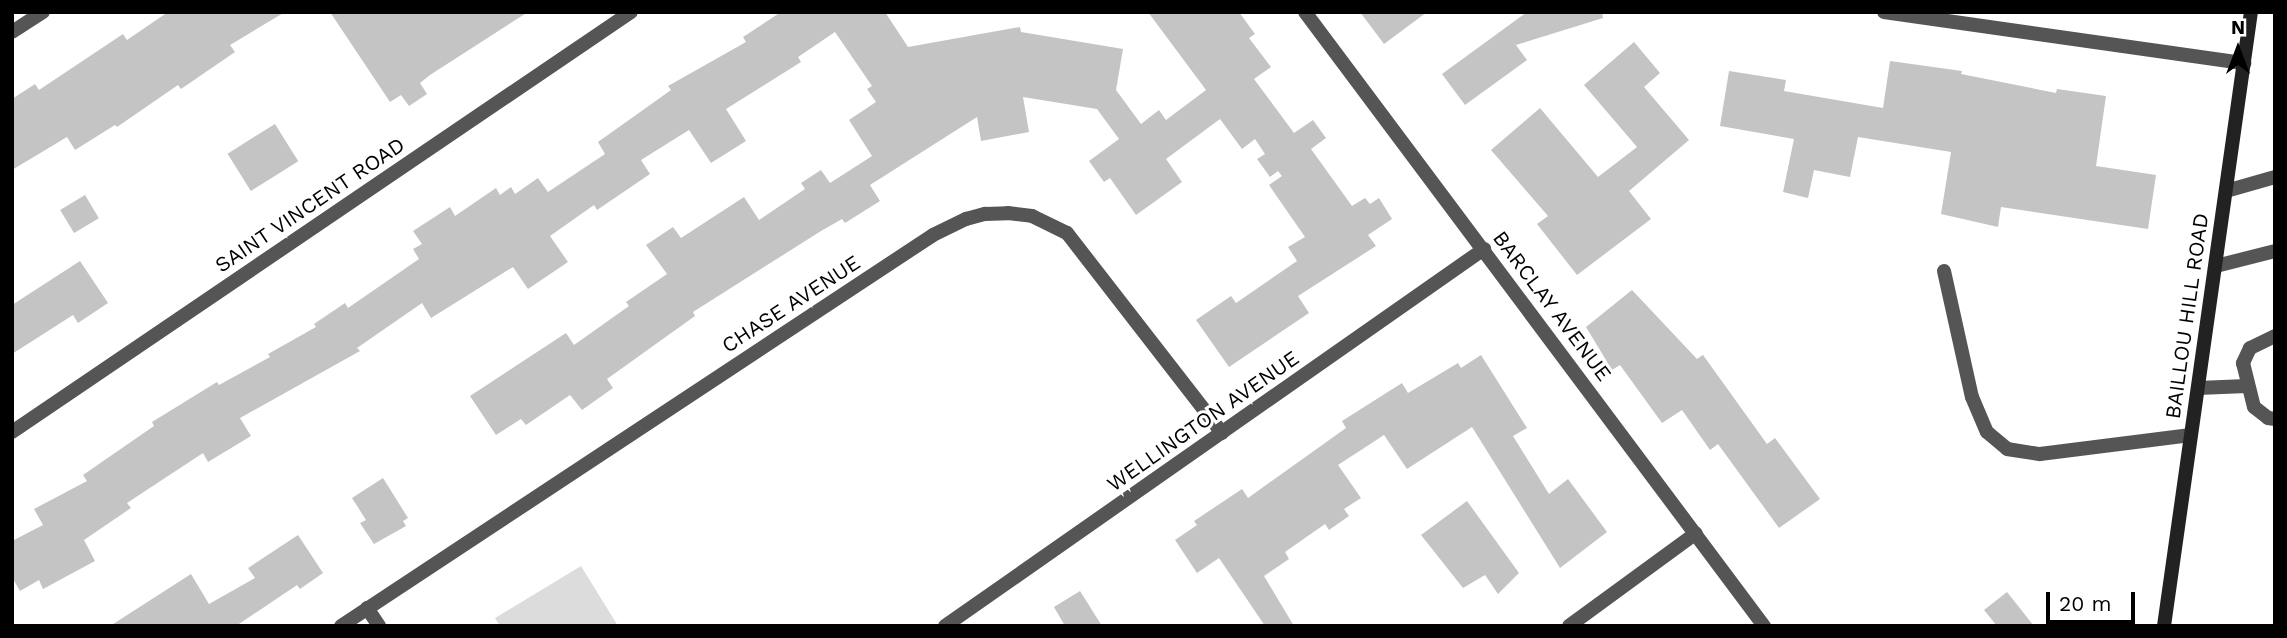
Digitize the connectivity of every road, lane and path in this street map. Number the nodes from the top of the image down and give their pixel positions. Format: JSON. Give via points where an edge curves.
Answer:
{"nodes":[{"id":1,"x":43,"y":12,"type":"edge"},
{"id":2,"x":631,"y":12,"type":"edge"},
{"id":3,"x":1305,"y":12,"type":"edge"},
{"id":4,"x":1884,"y":12,"type":"edge"},
{"id":5,"x":2251,"y":12,"type":"edge"},
{"id":6,"x":12,"y":32,"type":"edge"},
{"id":7,"x":2244,"y":63,"type":"junction"},
{"id":8,"x":2275,"y":177,"type":"edge"},
{"id":9,"x":2226,"y":191,"type":"junction"},
{"id":10,"x":1484,"y":249,"type":"junction"},
{"id":11,"x":2275,"y":251,"type":"edge"},
{"id":12,"x":2216,"y":266,"type":"junction"},
{"id":13,"x":1944,"y":271,"type":"dead end"},
{"id":14,"x":2275,"y":336,"type":"edge"},
{"id":15,"x":2247,"y":386,"type":"junction"},
{"id":16,"x":2198,"y":388,"type":"junction"},
{"id":17,"x":2275,"y":419,"type":"edge"},
{"id":18,"x":12,"y":432,"type":"edge"},
{"id":19,"x":1223,"y":433,"type":"junction"},
{"id":20,"x":2191,"y":435,"type":"junction"},
{"id":21,"x":1696,"y":533,"type":"junction"},
{"id":22,"x":367,"y":608,"type":"junction"},
{"id":23,"x":2165,"y":625,"type":"edge"},
{"id":24,"x":341,"y":626,"type":"edge"},
{"id":25,"x":379,"y":626,"type":"edge"},
{"id":26,"x":945,"y":626,"type":"edge"},
{"id":27,"x":1569,"y":626,"type":"edge"},
{"id":28,"x":1764,"y":626,"type":"edge"}],
"edges":[{"from":1,"to":6,"type":"street"},
{"from":2,"to":18,"type":"street","name":"SAINT VINCENT ROAD"},
{"from":3,"to":10,"type":"street","name":"BARCLAY AVENUE"},
{"from":4,"to":7,"type":"street"},
{"from":5,"to":7,"type":"main road","name":"BAILLOU HILL ROAD"},
{"from":7,"to":9,"type":"main road","name":"BAILLOU HILL ROAD"},
{"from":8,"to":9,"type":"street"},
{"from":9,"to":12,"type":"main road","name":"BAILLOU HILL ROAD"},
{"from":10,"to":19,"type":"street","name":"WELLINGTON AVENUE"},
{"from":10,"to":21,"type":"street","name":"BARCLAY AVENUE"},
{"from":11,"to":12,"type":"street"},
{"from":12,"to":16,"type":"main road","name":"BAILLOU HILL ROAD"},
{"from":13,"to":20,"type":"street","via":[[1972,397],[1987,432],[2007,449],[2039,454]]},
{"from":14,"to":15,"type":"street","via":[[2250,348],[2243,363]]},
{"from":15,"to":16,"type":"street"},
{"from":15,"to":17,"type":"street","via":[[2254,407]]},
{"from":16,"to":20,"type":"main road","name":"BAILLOU HILL ROAD"},
{"from":19,"to":22,"type":"street","name":"CHASE AVENUE","via":[[1067,233],[1032,216],[985,215],[933,235]]},
{"from":19,"to":26,"type":"street","name":"WELLINGTON AVENUE"},
{"from":20,"to":23,"type":"main road","name":"BAILLOU HILL ROAD"},
{"from":21,"to":27,"type":"street"},
{"from":21,"to":28,"type":"street","name":"BARCLAY AVENUE"},
{"from":22,"to":24,"type":"street","name":"CHASE AVENUE"},
{"from":22,"to":25,"type":"street"}]}
